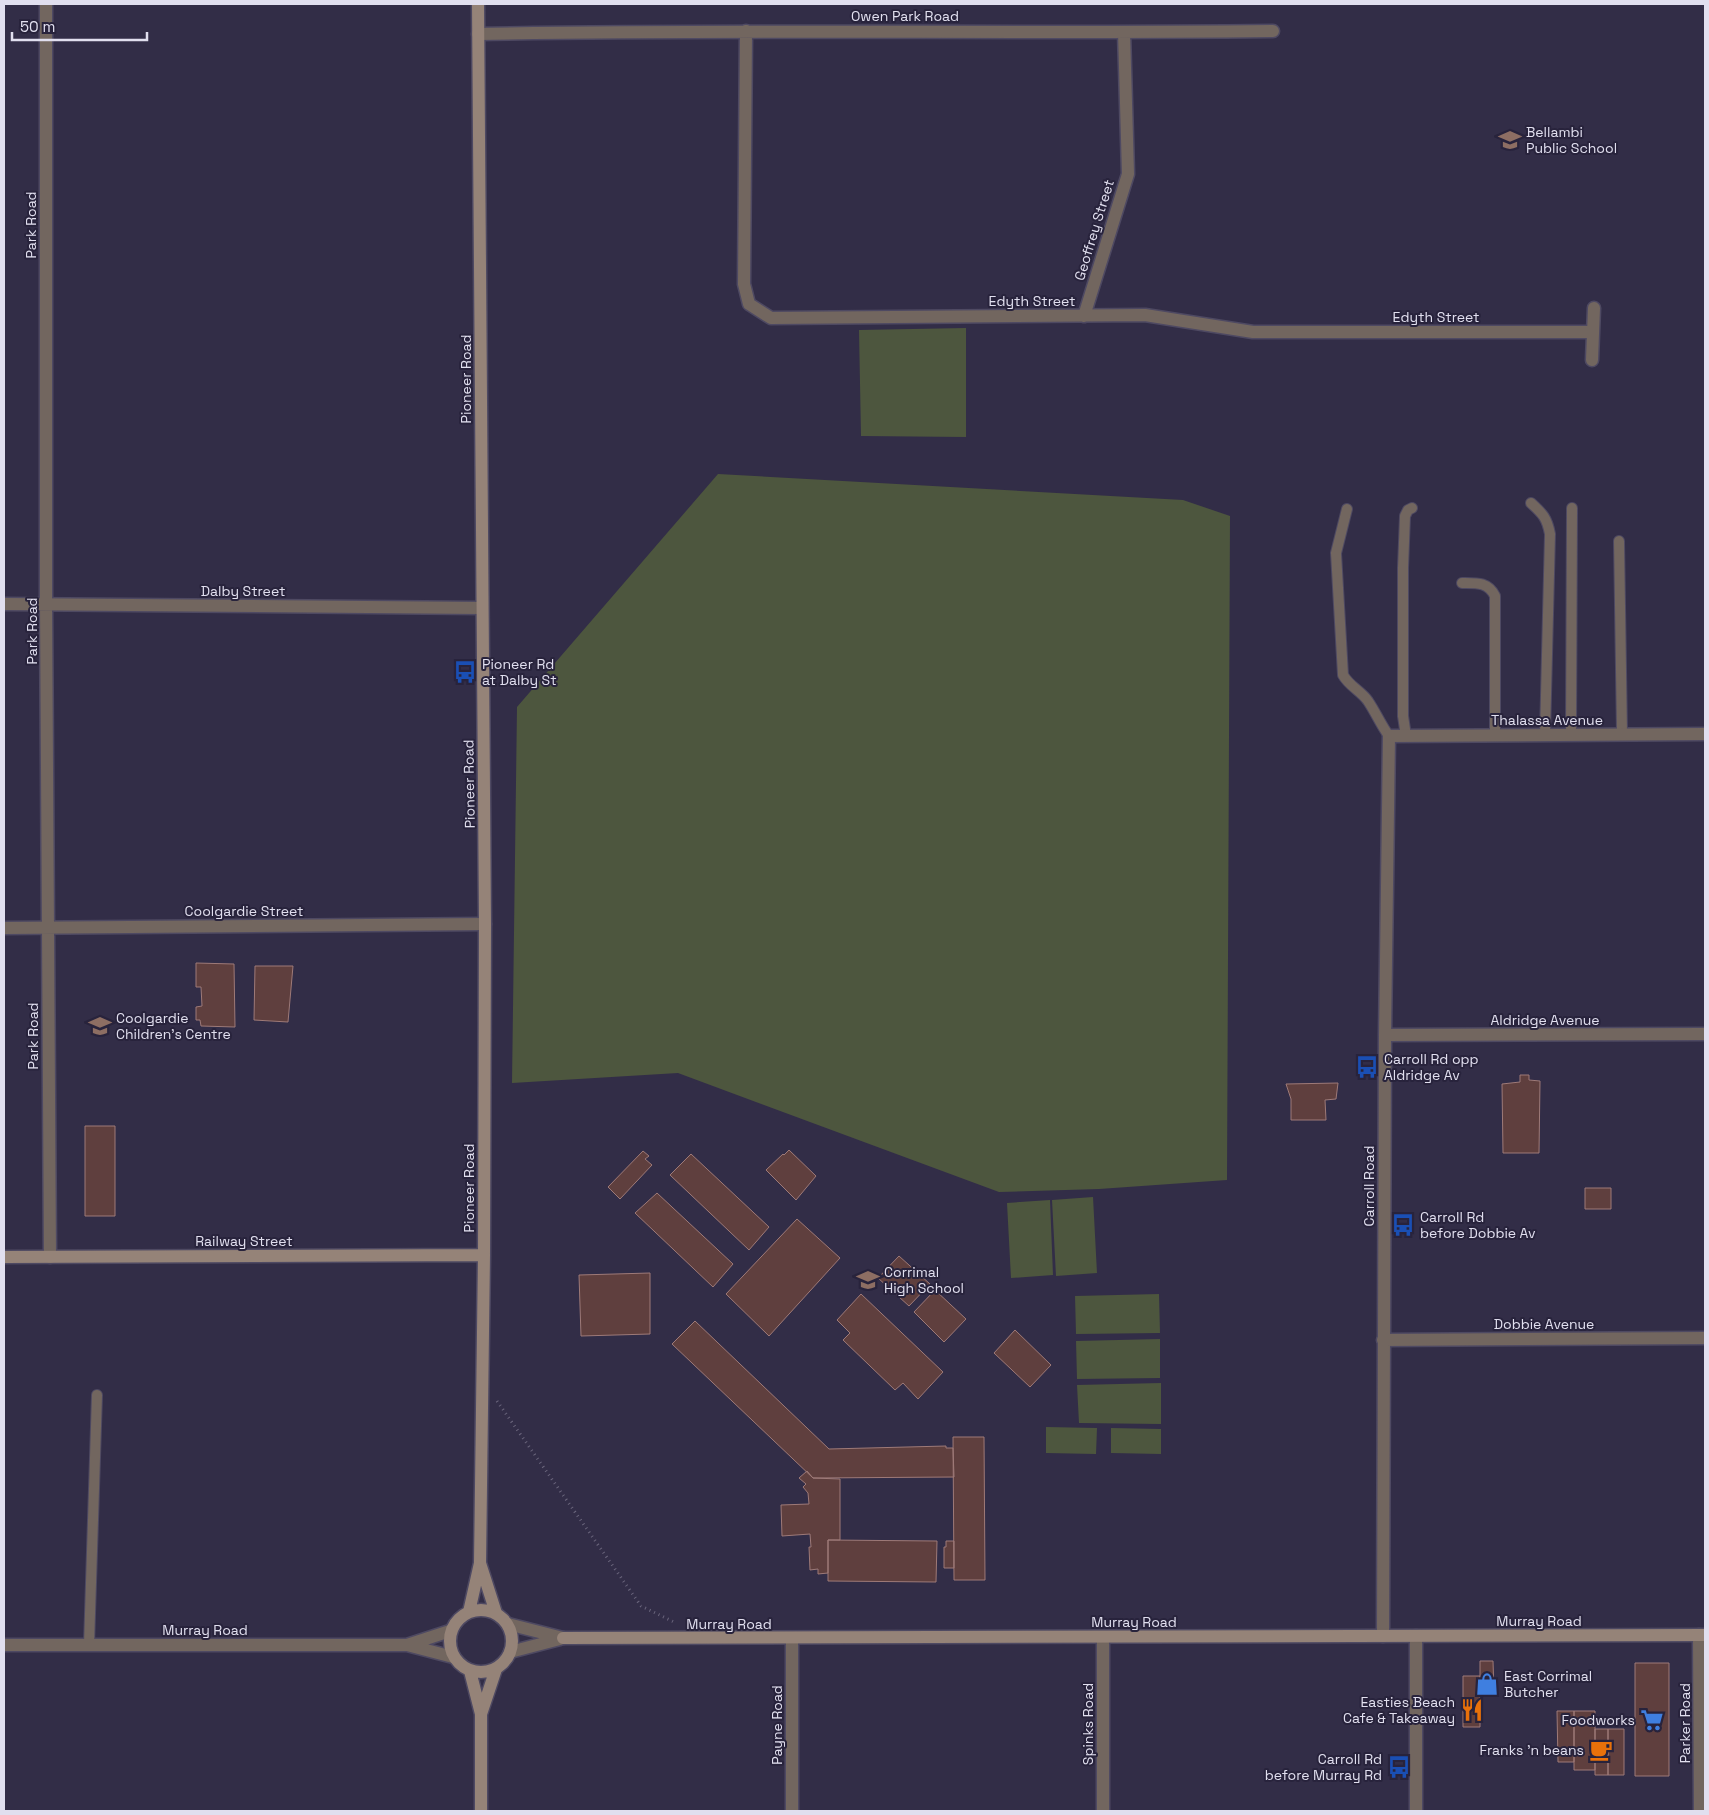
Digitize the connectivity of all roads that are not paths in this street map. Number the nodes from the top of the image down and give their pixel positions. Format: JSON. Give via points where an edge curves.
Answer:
{"nodes":[{"id":1,"x":46,"y":4,"type":"edge"},
{"id":2,"x":478,"y":4,"type":"edge"},
{"id":3,"x":746,"y":31,"type":"junction"},
{"id":4,"x":1273,"y":31,"type":"dead end"},
{"id":5,"x":1124,"y":32,"type":"junction"},
{"id":6,"x":478,"y":34,"type":"junction"},
{"id":7,"x":1594,"y":308,"type":"dead end"},
{"id":8,"x":1084,"y":316,"type":"junction"},
{"id":9,"x":1592,"y":332,"type":"junction"},
{"id":10,"x":1592,"y":360,"type":"dead end"},
{"id":11,"x":1531,"y":503,"type":"dead end"},
{"id":12,"x":1412,"y":508,"type":"dead end"},
{"id":13,"x":1572,"y":508,"type":"dead end"},
{"id":14,"x":1346,"y":509,"type":"dead end"},
{"id":15,"x":1619,"y":541,"type":"dead end"},
{"id":16,"x":1462,"y":583,"type":"dead end"},
{"id":17,"x":4,"y":604,"type":"edge"},
{"id":18,"x":46,"y":605,"type":"junction"},
{"id":19,"x":482,"y":608,"type":"junction"},
{"id":20,"x":1622,"y":734,"type":"junction"},
{"id":21,"x":1705,"y":734,"type":"edge"},
{"id":22,"x":1496,"y":735,"type":"junction"},
{"id":23,"x":1546,"y":735,"type":"junction"},
{"id":24,"x":1571,"y":735,"type":"junction"},
{"id":25,"x":1389,"y":736,"type":"junction"},
{"id":26,"x":1406,"y":736,"type":"junction"},
{"id":27,"x":485,"y":924,"type":"junction"},
{"id":28,"x":4,"y":928,"type":"edge"},
{"id":29,"x":48,"y":928,"type":"junction"},
{"id":30,"x":1705,"y":1034,"type":"edge"},
{"id":31,"x":1385,"y":1035,"type":"junction"},
{"id":32,"x":484,"y":1255,"type":"junction"},
{"id":33,"x":4,"y":1257,"type":"edge"},
{"id":34,"x":50,"y":1257,"type":"junction"},
{"id":35,"x":1705,"y":1338,"type":"edge"},
{"id":36,"x":1383,"y":1340,"type":"junction"},
{"id":37,"x":97,"y":1395,"type":"dead end"},
{"id":38,"x":480,"y":1563,"type":"junction"},
{"id":39,"x":469,"y":1612,"type":"junction"},
{"id":40,"x":496,"y":1614,"type":"junction"},
{"id":41,"x":508,"y":1624,"type":"junction"},
{"id":42,"x":450,"y":1631,"type":"junction"},
{"id":43,"x":1702,"y":1635,"type":"edge"},
{"id":44,"x":1383,"y":1636,"type":"junction"},
{"id":45,"x":1416,"y":1636,"type":"junction"},
{"id":46,"x":563,"y":1638,"type":"junction"},
{"id":47,"x":1103,"y":1638,"type":"junction"},
{"id":48,"x":792,"y":1639,"type":"junction"},
{"id":49,"x":4,"y":1645,"type":"edge"},
{"id":50,"x":88,"y":1645,"type":"junction"},
{"id":51,"x":407,"y":1645,"type":"junction"},
{"id":52,"x":510,"y":1652,"type":"junction"},
{"id":53,"x":453,"y":1657,"type":"junction"},
{"id":54,"x":496,"y":1669,"type":"junction"},
{"id":55,"x":470,"y":1672,"type":"junction"},
{"id":56,"x":481,"y":1714,"type":"junction"},
{"id":57,"x":481,"y":1811,"type":"edge"},
{"id":58,"x":792,"y":1811,"type":"edge"},
{"id":59,"x":1103,"y":1811,"type":"edge"},
{"id":60,"x":1416,"y":1811,"type":"edge"},
{"id":61,"x":1700,"y":1811,"type":"edge"}],
"edges":[{"from":1,"to":18,"type":"street","name":"Park Road"},
{"from":2,"to":6,"type":"main road","name":"Pioneer Road"},
{"from":3,"to":5,"type":"street","name":"Owen Park Road"},
{"from":3,"to":6,"type":"street","name":"Owen Park Road"},
{"from":3,"to":8,"type":"street","name":"Edyth Street","via":[[744,284],[749,304],[771,318]]},
{"from":4,"to":5,"type":"street","name":"Owen Park Road"},
{"from":5,"to":8,"type":"street","name":"Geoffrey Street","via":[[1128,174]]},
{"from":6,"to":19,"type":"main road","name":"Pioneer Road"},
{"from":7,"to":9,"type":"street"},
{"from":8,"to":9,"type":"street","name":"Edyth Street","via":[[1145,315],[1253,332]]},
{"from":9,"to":10,"type":"street"},
{"from":11,"to":23,"type":"lane","via":[[1548,521],[1550,534]]},
{"from":12,"to":26,"type":"lane","via":[[1406,516],[1403,568],[1403,716]]},
{"from":13,"to":24,"type":"lane"},
{"from":14,"to":25,"type":"lane","via":[[1336,553],[1343,675],[1347,683],[1367,700]]},
{"from":15,"to":20,"type":"lane"},
{"from":16,"to":22,"type":"lane","via":[[1486,584],[1495,596]]},
{"from":17,"to":18,"type":"street","name":"Dalby Street"},
{"from":18,"to":19,"type":"street","name":"Dalby Street"},
{"from":18,"to":29,"type":"street","name":"Park Road"},
{"from":19,"to":27,"type":"main road","name":"Pioneer Road"},
{"from":20,"to":21,"type":"street","name":"Thalassa Avenue"},
{"from":20,"to":24,"type":"street","name":"Thalassa Avenue"},
{"from":22,"to":23,"type":"street","name":"Thalassa Avenue"},
{"from":22,"to":26,"type":"street","name":"Thalassa Avenue"},
{"from":23,"to":24,"type":"street","name":"Thalassa Avenue"},
{"from":25,"to":26,"type":"street","name":"Thalassa Avenue"},
{"from":25,"to":31,"type":"street","name":"Carroll Road"},
{"from":27,"to":29,"type":"street","name":"Coolgardie Street"},
{"from":27,"to":32,"type":"main road","name":"Pioneer Road"},
{"from":28,"to":29,"type":"street","name":"Coolgardie Street"},
{"from":29,"to":34,"type":"street","name":"Park Road"},
{"from":30,"to":31,"type":"street","name":"Aldridge Avenue"},
{"from":31,"to":36,"type":"street","name":"Carroll Road"},
{"from":32,"to":34,"type":"main road","name":"Railway Street"},
{"from":32,"to":38,"type":"main road","name":"Pioneer Road"},
{"from":33,"to":34,"type":"main road","name":"Railway Street"},
{"from":35,"to":36,"type":"street","name":"Dobbie Avenue"},
{"from":36,"to":44,"type":"street","name":"Carroll Road"},
{"from":37,"to":50,"type":"lane"},
{"from":38,"to":39,"type":"main road","name":"Pioneer Road"},
{"from":38,"to":40,"type":"main road","name":"Pioneer Road"},
{"from":39,"to":40,"type":"main road","via":[[482,1610]]},
{"from":39,"to":42,"type":"main road","via":[[458,1619]]},
{"from":40,"to":41,"type":"main road"},
{"from":41,"to":46,"type":"street","name":"Murray Road"},
{"from":41,"to":52,"type":"main road","via":[[512,1637]]},
{"from":42,"to":51,"type":"street","name":"Murray Road"},
{"from":42,"to":53,"type":"main road"},
{"from":43,"to":45,"type":"main road","name":"Murray Road"},
{"from":43,"to":61,"type":"street","name":"Parker Road"},
{"from":44,"to":45,"type":"main road","name":"Murray Road"},
{"from":44,"to":47,"type":"main road","name":"Murray Road"},
{"from":45,"to":60,"type":"street"},
{"from":46,"to":48,"type":"main road","name":"Murray Road"},
{"from":46,"to":52,"type":"street","name":"Murray Road"},
{"from":47,"to":48,"type":"main road","name":"Murray Road"},
{"from":47,"to":59,"type":"street","name":"Spinks Road"},
{"from":48,"to":58,"type":"street","name":"Payne Road"},
{"from":49,"to":50,"type":"street","name":"Murray Road"},
{"from":50,"to":51,"type":"street","name":"Murray Road"},
{"from":51,"to":53,"type":"street","name":"Murray Road"},
{"from":52,"to":54,"type":"main road"},
{"from":53,"to":55,"type":"main road"},
{"from":54,"to":55,"type":"main road","via":[[485,1673]]},
{"from":54,"to":56,"type":"main road"},
{"from":55,"to":56,"type":"main road"},
{"from":56,"to":57,"type":"main road"}]}
